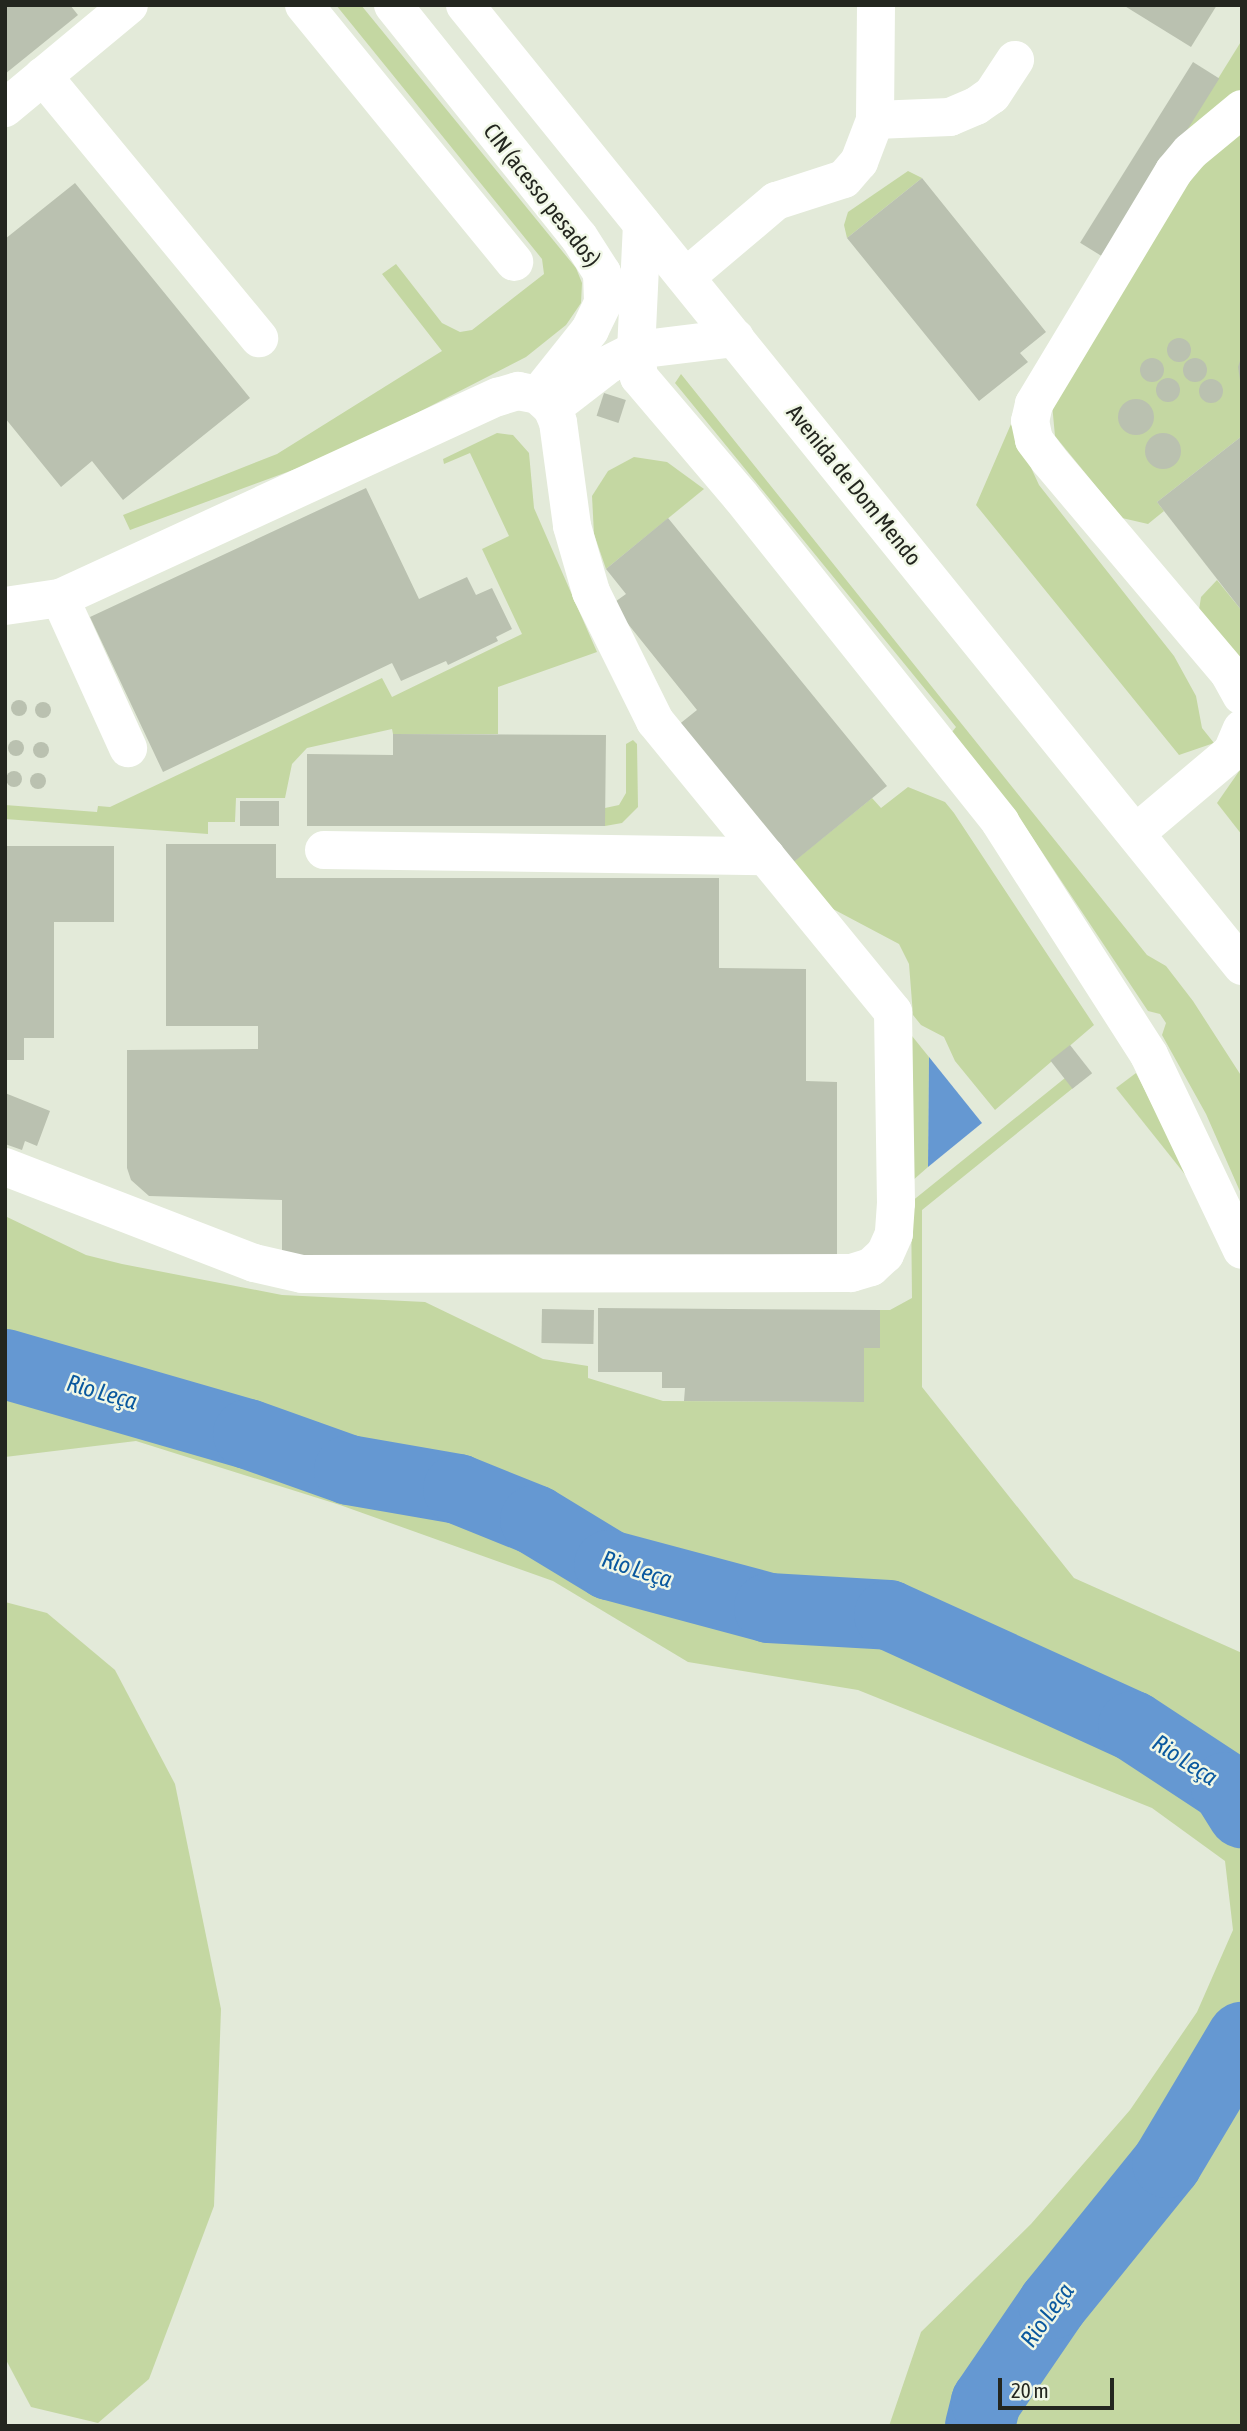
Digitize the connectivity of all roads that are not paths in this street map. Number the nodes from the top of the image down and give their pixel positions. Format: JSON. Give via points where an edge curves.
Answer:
{"nodes":[{"id":1,"x":129,"y":5,"type":"edge"},
{"id":2,"x":304,"y":5,"type":"edge"},
{"id":3,"x":393,"y":5,"type":"edge"},
{"id":4,"x":465,"y":5,"type":"edge"},
{"id":5,"x":876,"y":5,"type":"edge"},
{"id":6,"x":1015,"y":60,"type":"dead end"},
{"id":7,"x":43,"y":76,"type":"junction"},
{"id":8,"x":5,"y":108,"type":"edge"},
{"id":9,"x":1242,"y":109,"type":"edge"},
{"id":10,"x":875,"y":120,"type":"junction"},
{"id":11,"x":642,"y":224,"type":"junction"},
{"id":12,"x":514,"y":262,"type":"dead end"},
{"id":13,"x":685,"y":277,"type":"junction"},
{"id":14,"x":259,"y":338,"type":"dead end"},
{"id":15,"x":735,"y":338,"type":"junction"},
{"id":16,"x":654,"y":347,"type":"junction"},
{"id":17,"x":545,"y":401,"type":"junction"},
{"id":18,"x":60,"y":598,"type":"junction"},
{"id":19,"x":5,"y":606,"type":"edge"},
{"id":20,"x":1242,"y":696,"type":"edge"},
{"id":21,"x":1242,"y":729,"type":"edge"},
{"id":22,"x":128,"y":748,"type":"dead end"},
{"id":23,"x":1136,"y":832,"type":"junction"},
{"id":24,"x":324,"y":850,"type":"dead end"},
{"id":25,"x":766,"y":856,"type":"junction"},
{"id":26,"x":1242,"y":966,"type":"edge"},
{"id":27,"x":5,"y":1167,"type":"edge"},
{"id":28,"x":1242,"y":1250,"type":"edge"}],
"edges":[{"from":1,"to":7,"type":"main road"},
{"from":2,"to":12,"type":"main road"},
{"from":3,"to":17,"type":"main road","name":"CIN (acesso pesados)","via":[[603,273],[603,303]]},
{"from":4,"to":11,"type":"main road","name":"Avenida de Dom Mendo"},
{"from":5,"to":10,"type":"main road"},
{"from":6,"to":10,"type":"main road","via":[[992,95],[976,106],[950,117]]},
{"from":7,"to":8,"type":"main road"},
{"from":7,"to":14,"type":"main road"},
{"from":9,"to":20,"type":"main road","via":[[1174,171],[1034,404],[1030,421],[1034,440],[1049,460],[1229,673]]},
{"from":10,"to":13,"type":"main road","via":[[859,162],[844,179],[776,201]]},
{"from":11,"to":13,"type":"main road","name":"Avenida de Dom Mendo"},
{"from":11,"to":16,"type":"main road"},
{"from":13,"to":15,"type":"main road","name":"Avenida de Dom Mendo"},
{"from":15,"to":16,"type":"main road"},
{"from":15,"to":23,"type":"main road","name":"Avenida de Dom Mendo"},
{"from":16,"to":17,"type":"main road","via":[[609,364]]},
{"from":16,"to":28,"type":"main road","via":[[639,377],[659,396],[1000,822],[1149,1055]]},
{"from":17,"to":18,"type":"main road","via":[[518,391],[498,397]]},
{"from":17,"to":25,"type":"main road","via":[[580,560],[611,639],[655,721]]},
{"from":18,"to":19,"type":"main road"},
{"from":18,"to":22,"type":"main road"},
{"from":21,"to":23,"type":"main road","via":[[1232,752]]},
{"from":23,"to":26,"type":"main road","name":"Avenida de Dom Mendo"},
{"from":24,"to":25,"type":"main road"},
{"from":25,"to":27,"type":"main road","via":[[893,1012],[897,1203],[894,1234],[885,1254],[871,1267],[850,1273],[302,1273],[254,1264]]}]}
